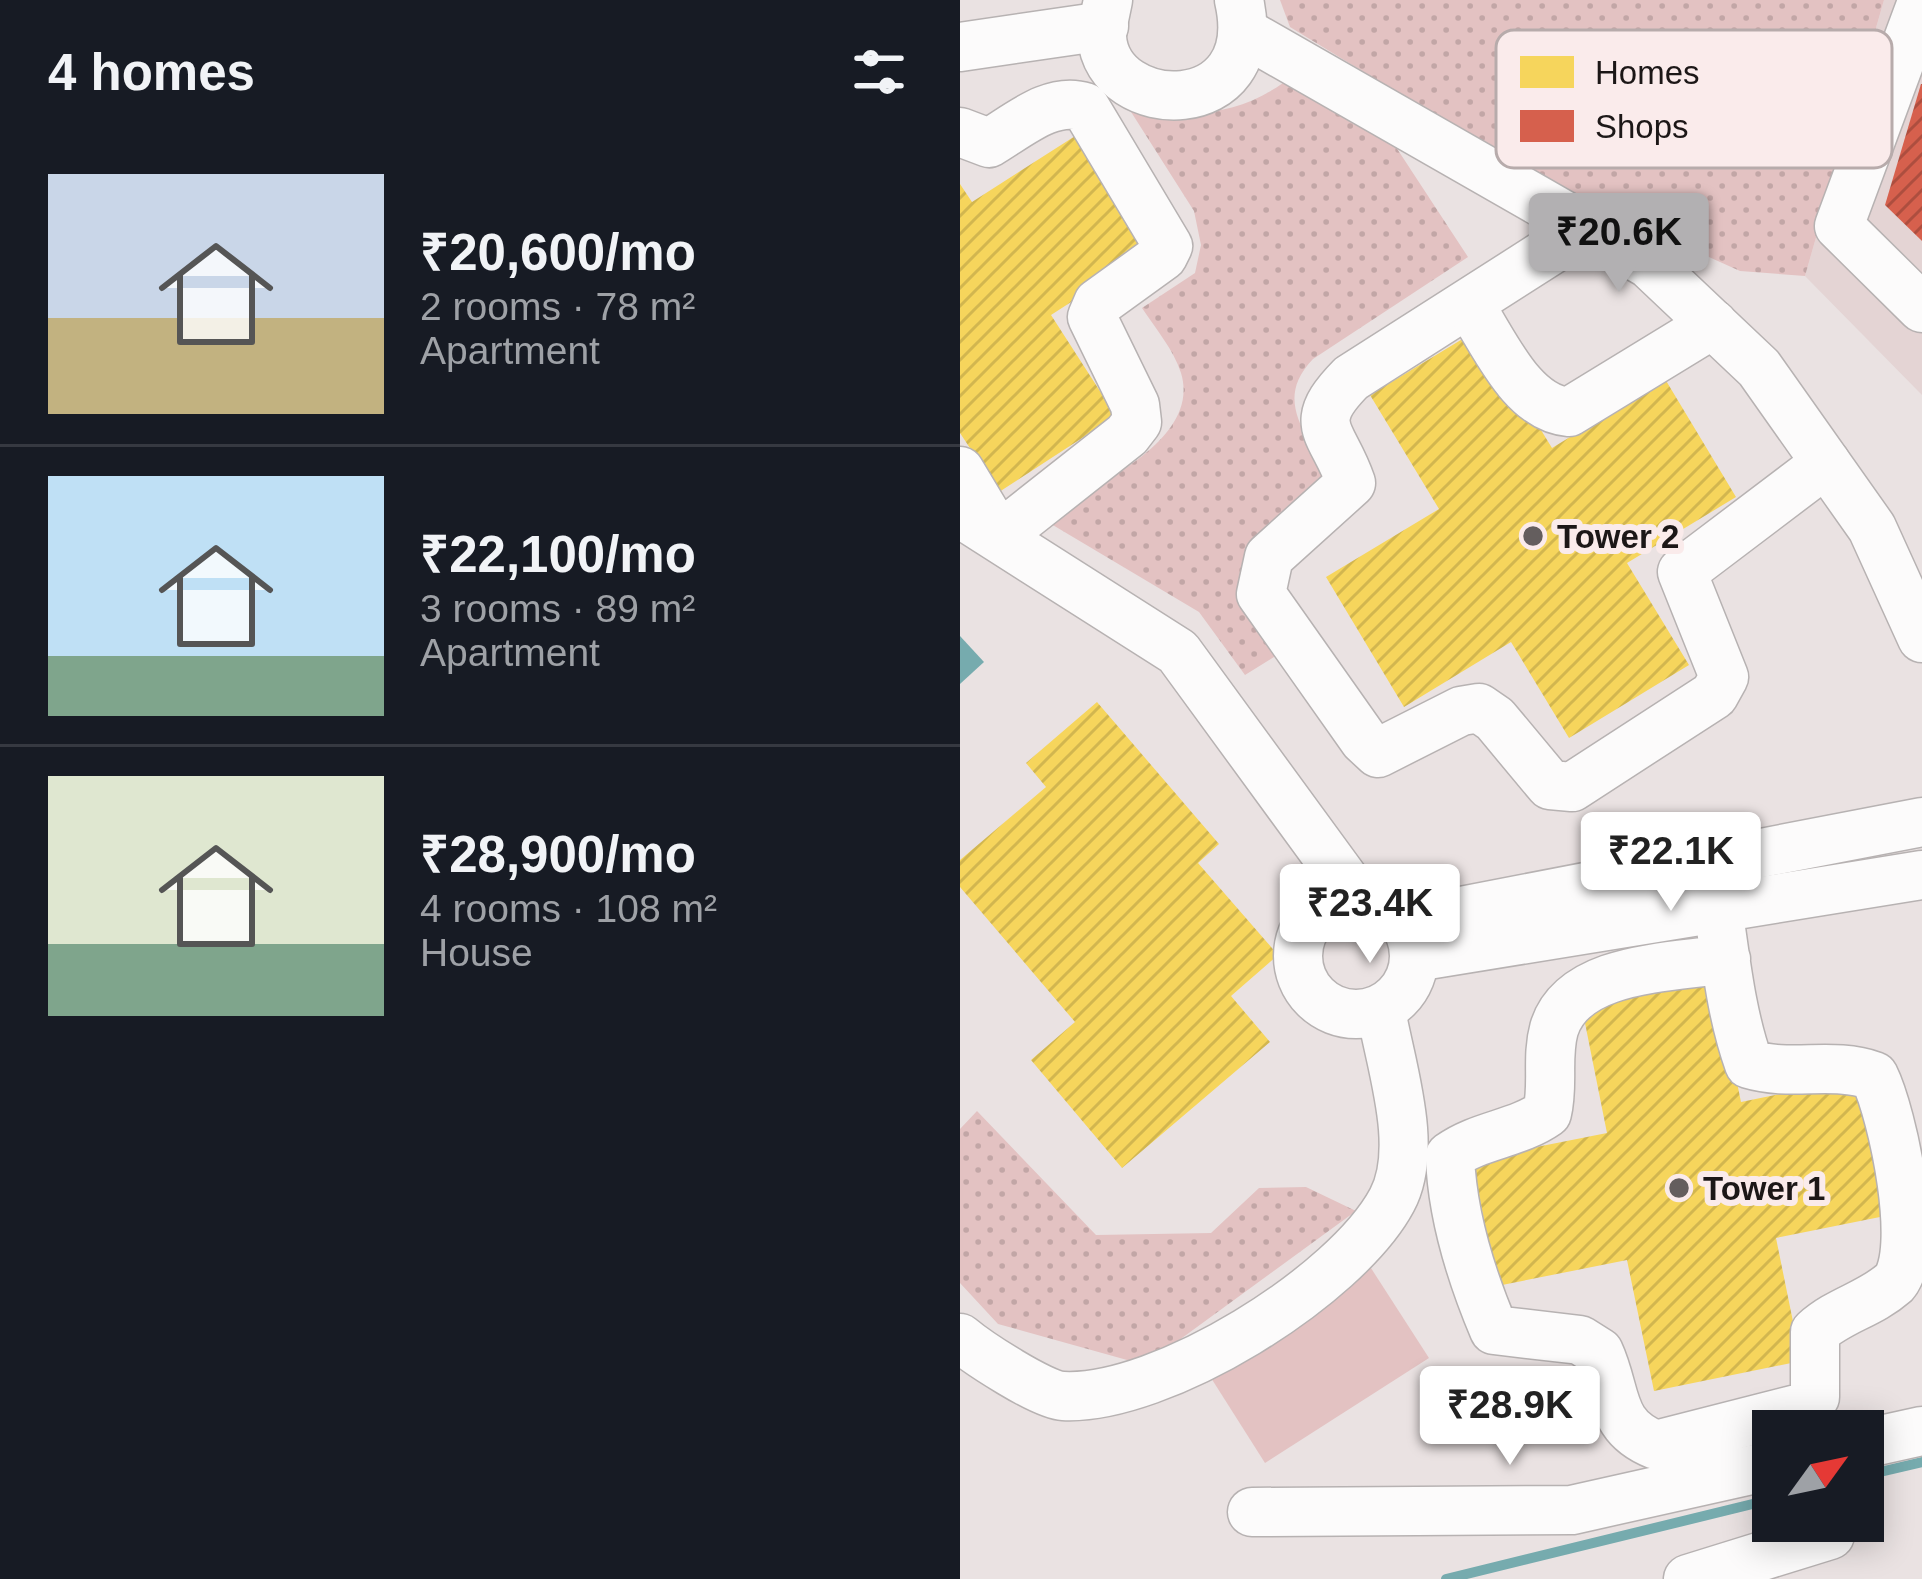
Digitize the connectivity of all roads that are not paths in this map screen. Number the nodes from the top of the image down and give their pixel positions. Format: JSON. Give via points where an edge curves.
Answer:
{"nodes":[{"id":1,"x":1922,"y":2,"type":"edge"},
{"id":2,"x":1106,"y":13,"type":"edge"},
{"id":3,"x":1243,"y":17,"type":"edge"},
{"id":4,"x":960,"y":47,"type":"edge"},
{"id":5,"x":1892,"y":83,"type":"edge"},
{"id":6,"x":960,"y":132,"type":"edge"},
{"id":7,"x":1860,"y":168,"type":"edge"},
{"id":8,"x":1586,"y":228,"type":"junction"},
{"id":9,"x":1470,"y":306,"type":"junction"},
{"id":10,"x":1922,"y":308,"type":"edge"},
{"id":11,"x":1713,"y":324,"type":"junction"},
{"id":12,"x":1826,"y":463,"type":"junction"},
{"id":13,"x":960,"y":471,"type":"edge"},
{"id":14,"x":980,"y":525,"type":"edge"},
{"id":15,"x":1922,"y":638,"type":"edge"},
{"id":16,"x":1922,"y":822,"type":"edge"},
{"id":17,"x":1922,"y":875,"type":"edge"},
{"id":18,"x":1357,"y":897,"type":"junction"},
{"id":19,"x":1718,"y":908,"type":"junction"},
{"id":20,"x":1410,"y":940,"type":"junction"},
{"id":21,"x":1726,"y":959,"type":"junction"},
{"id":22,"x":1381,"y":1010,"type":"junction"},
{"id":23,"x":1451,"y":1182,"type":"junction"},
{"id":24,"x":1395,"y":1189,"type":"junction"},
{"id":25,"x":960,"y":1338,"type":"edge"},
{"id":26,"x":1922,"y":1431,"type":"edge"},
{"id":27,"x":1884,"y":1439,"type":"edge"},
{"id":28,"x":1752,"y":1470,"type":"edge"},
{"id":29,"x":1252,"y":1512,"type":"dead end"},
{"id":30,"x":1807,"y":1542,"type":"edge"},
{"id":31,"x":1688,"y":1579,"type":"edge"}],
"edges":[{"from":1,"to":5,"type":"street"},
{"from":2,"to":3,"type":"street","via":[[1102,40],[1121,76],[1157,96],[1198,94],[1231,71]]},
{"from":2,"to":4,"type":"street"},
{"from":3,"to":8,"type":"street"},
{"from":6,"to":14,"type":"street","via":[[989,143],[1051,106],[1085,107],[1168,246],[1098,303],[1092,317],[1137,422]]},
{"from":7,"to":10,"type":"street","via":[[1839,226]]},
{"from":8,"to":9,"type":"street"},
{"from":8,"to":11,"type":"street","via":[[1649,264]]},
{"from":9,"to":11,"type":"street","via":[[1533,400],[1569,412]]},
{"from":9,"to":12,"type":"street","via":[[1351,379],[1324,405],[1323,425],[1351,483],[1269,556],[1262,574],[1261,594],[1378,753],[1479,708],[1550,785],[1572,787],[1714,695],[1724,677],[1682,572]]},
{"from":11,"to":12,"type":"street","via":[[1759,368]]},
{"from":12,"to":15,"type":"street","via":[[1872,528]]},
{"from":13,"to":14,"type":"street"},
{"from":14,"to":18,"type":"street","via":[[1178,652]]},
{"from":16,"to":20,"type":"street"},
{"from":17,"to":19,"type":"street"},
{"from":18,"to":20,"type":"street","via":[[1384,904]]},
{"from":18,"to":22,"type":"street","via":[[1329,903],[1306,925],[1300,973],[1332,1010]]},
{"from":19,"to":20,"type":"street"},
{"from":19,"to":21,"type":"street"},
{"from":20,"to":22,"type":"street","via":[[1406,988]]},
{"from":21,"to":23,"type":"street","via":[[1581,990],[1555,1027],[1547,1113],[1450,1156]]},
{"from":21,"to":23,"type":"street","via":[[1749,1064],[1778,1072],[1846,1066],[1874,1076],[1891,1110],[1911,1252],[1898,1280],[1815,1332],[1815,1397],[1805,1407],[1656,1445],[1633,1436],[1614,1413],[1599,1352],[1580,1340],[1494,1330]]},
{"from":22,"to":24,"type":"street","via":[[1403,1147]]},
{"from":23,"to":24,"type":"street"},
{"from":24,"to":25,"type":"street","via":[[1342,1264],[1201,1361],[1121,1392],[1058,1397]]},
{"from":26,"to":27,"type":"street"},
{"from":28,"to":29,"type":"street","via":[[1572,1510]]},
{"from":30,"to":31,"type":"street"}]}
